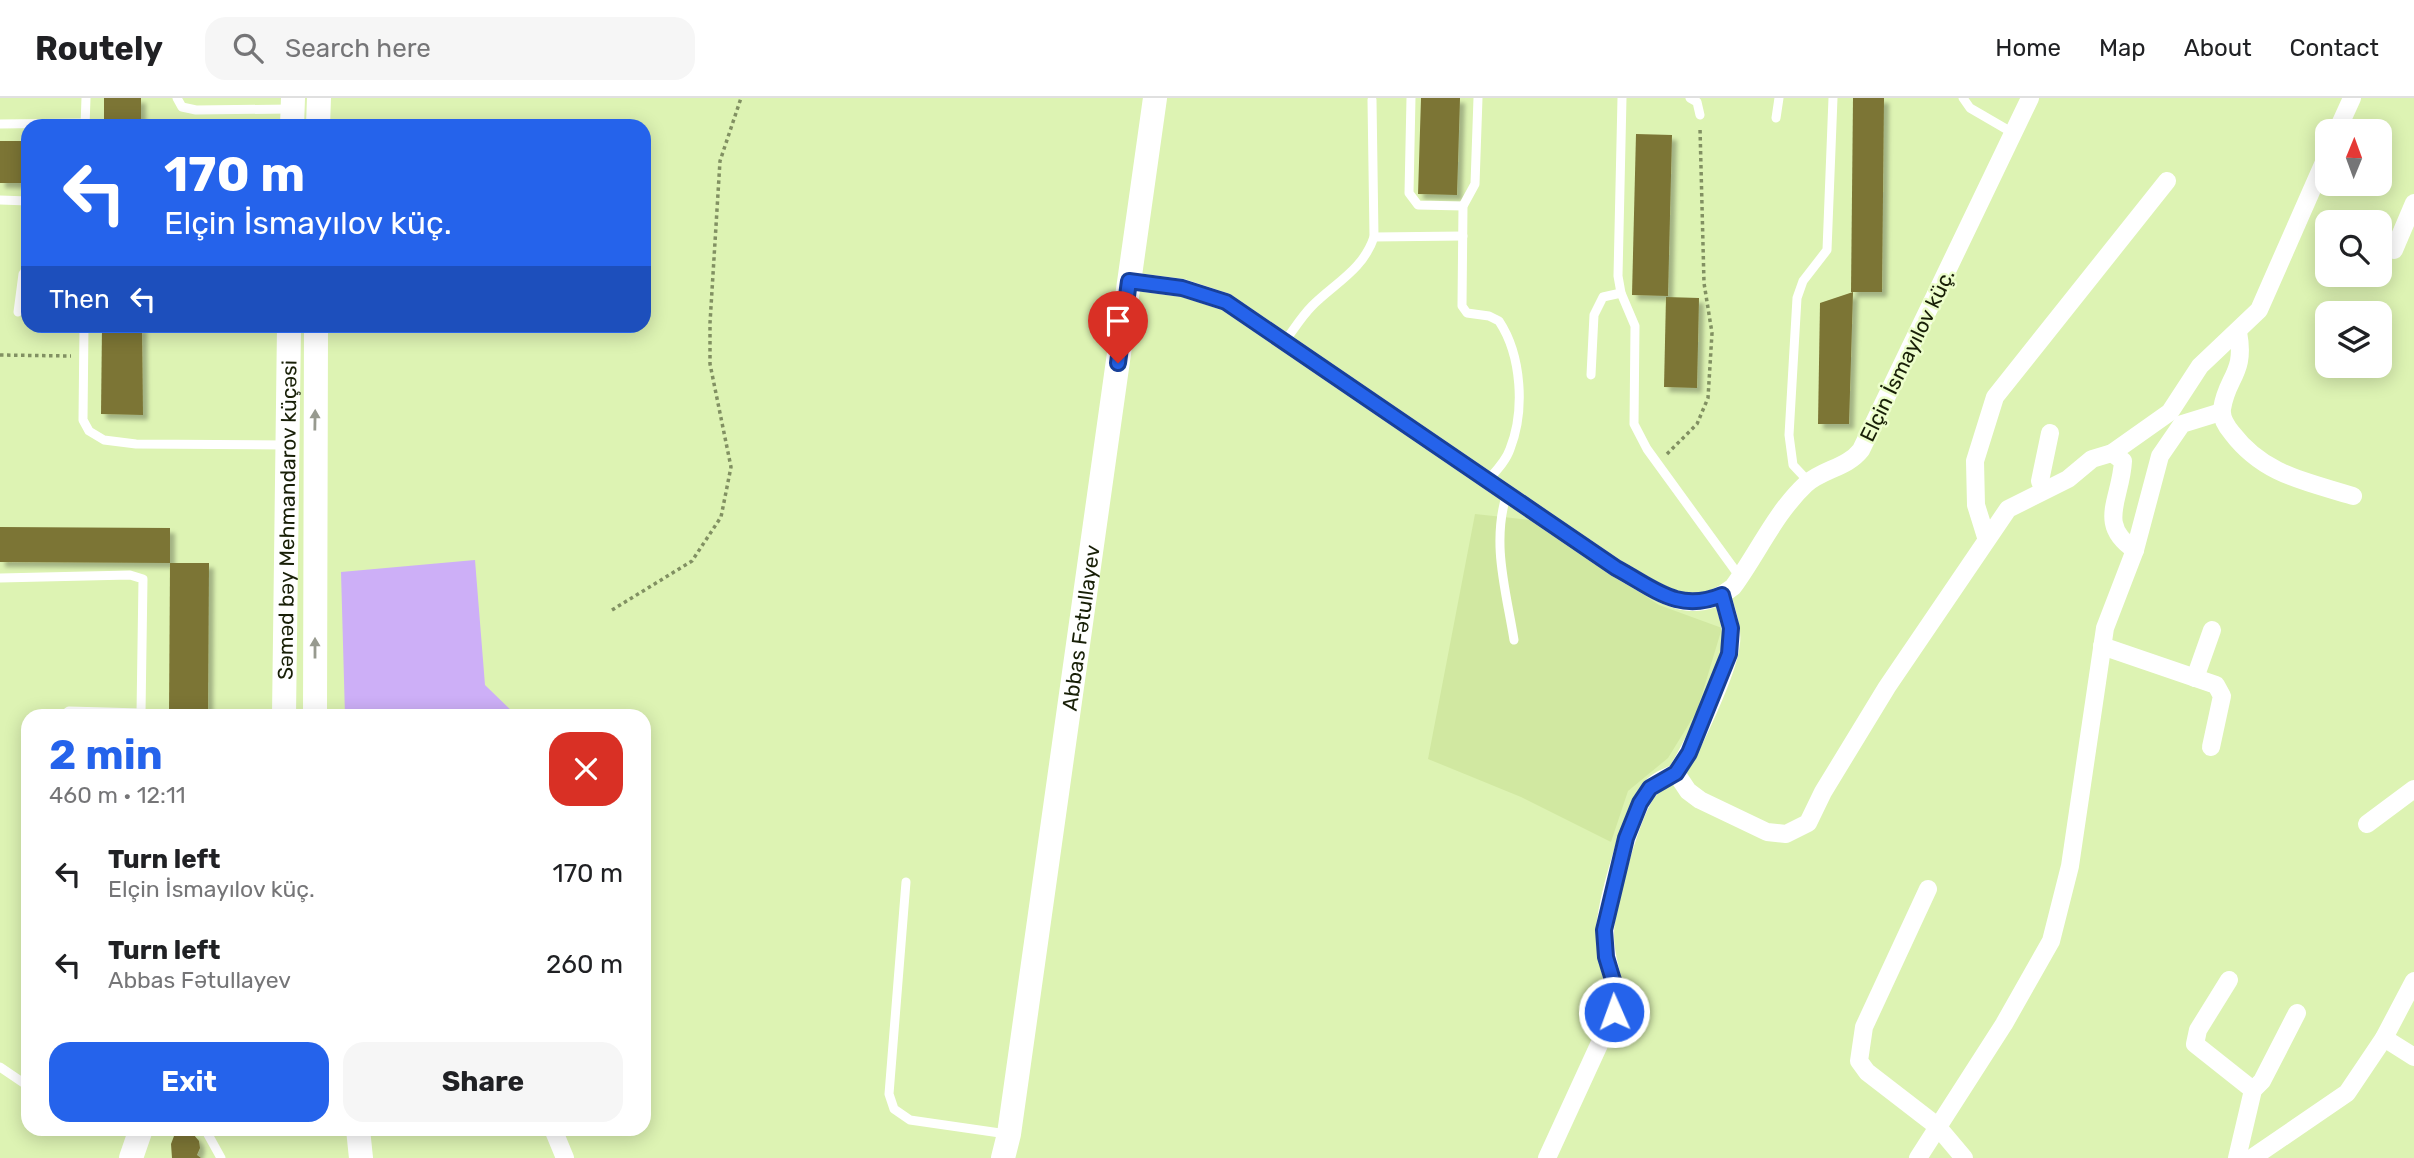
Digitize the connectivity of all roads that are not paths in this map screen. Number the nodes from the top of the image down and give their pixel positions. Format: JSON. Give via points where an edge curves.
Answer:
{"nodes":[{"id":1,"x":86,"y":98,"type":"edge"},
{"id":2,"x":177,"y":98,"type":"edge"},
{"id":3,"x":319,"y":98,"type":"edge"},
{"id":4,"x":1155,"y":98,"type":"edge"},
{"id":5,"x":1411,"y":98,"type":"edge"},
{"id":6,"x":1478,"y":98,"type":"edge"},
{"id":7,"x":1622,"y":98,"type":"edge"},
{"id":8,"x":1690,"y":98,"type":"edge"},
{"id":9,"x":1779,"y":98,"type":"edge"},
{"id":10,"x":1833,"y":98,"type":"edge"},
{"id":11,"x":1963,"y":98,"type":"edge"},
{"id":12,"x":2030,"y":98,"type":"edge"},
{"id":13,"x":2352,"y":98,"type":"edge"},
{"id":14,"x":1372,"y":100,"type":"dead end"},
{"id":15,"x":293,"y":111,"type":"edge"},
{"id":16,"x":1700,"y":115,"type":"road end"},
{"id":17,"x":1776,"y":118,"type":"dead end"},
{"id":18,"x":85,"y":119,"type":"edge"},
{"id":19,"x":318,"y":119,"type":"edge"},
{"id":20,"x":2342,"y":119,"type":"edge"},
{"id":21,"x":0,"y":124,"type":"edge"},
{"id":22,"x":21,"y":124,"type":"edge"},
{"id":23,"x":2013,"y":134,"type":"junction"},
{"id":24,"x":2167,"y":181,"type":"dead end"},
{"id":25,"x":2315,"y":183,"type":"edge"},
{"id":26,"x":0,"y":201,"type":"edge"},
{"id":27,"x":21,"y":201,"type":"edge"},
{"id":28,"x":2414,"y":203,"type":"edge"},
{"id":29,"x":1463,"y":206,"type":"junction"},
{"id":30,"x":1463,"y":236,"type":"junction"},
{"id":31,"x":1374,"y":237,"type":"junction"},
{"id":32,"x":2393,"y":250,"type":"dead end"},
{"id":33,"x":1129,"y":281,"type":"junction"},
{"id":34,"x":21,"y":289,"type":"edge"},
{"id":35,"x":1621,"y":293,"type":"junction"},
{"id":36,"x":18,"y":312,"type":"dead end"},
{"id":37,"x":2238,"y":332,"type":"junction"},
{"id":38,"x":84,"y":333,"type":"edge"},
{"id":39,"x":289,"y":333,"type":"edge"},
{"id":40,"x":316,"y":333,"type":"edge"},
{"id":41,"x":1285,"y":341,"type":"junction"},
{"id":42,"x":1591,"y":375,"type":"dead end"},
{"id":43,"x":2221,"y":412,"type":"junction"},
{"id":44,"x":2050,"y":433,"type":"dead end"},
{"id":45,"x":288,"y":445,"type":"junction"},
{"id":46,"x":2112,"y":453,"type":"junction"},
{"id":47,"x":1488,"y":480,"type":"junction"},
{"id":48,"x":1809,"y":482,"type":"junction"},
{"id":49,"x":2045,"y":490,"type":"junction"},
{"id":50,"x":1507,"y":493,"type":"junction"},
{"id":51,"x":2353,"y":496,"type":"dead end"},
{"id":52,"x":1986,"y":537,"type":"junction"},
{"id":53,"x":2135,"y":550,"type":"junction"},
{"id":54,"x":1740,"y":577,"type":"junction"},
{"id":55,"x":0,"y":578,"type":"edge"},
{"id":56,"x":1722,"y":595,"type":"junction"},
{"id":57,"x":2212,"y":630,"type":"dead end"},
{"id":58,"x":1514,"y":640,"type":"dead end"},
{"id":59,"x":2102,"y":646,"type":"junction"},
{"id":60,"x":2195,"y":678,"type":"junction"},
{"id":61,"x":141,"y":709,"type":"edge"},
{"id":62,"x":284,"y":709,"type":"edge"},
{"id":63,"x":314,"y":709,"type":"edge"},
{"id":64,"x":2211,"y":747,"type":"dead end"},
{"id":65,"x":1676,"y":773,"type":"junction"},
{"id":66,"x":2414,"y":789,"type":"edge"},
{"id":67,"x":2367,"y":824,"type":"dead end"},
{"id":68,"x":906,"y":882,"type":"dead end"},
{"id":69,"x":1928,"y":889,"type":"dead end"},
{"id":70,"x":2229,"y":980,"type":"dead end"},
{"id":71,"x":2414,"y":981,"type":"edge"},
{"id":72,"x":2297,"y":1013,"type":"dead end"},
{"id":73,"x":2384,"y":1038,"type":"junction"},
{"id":74,"x":2414,"y":1057,"type":"edge"},
{"id":75,"x":0,"y":1067,"type":"edge"},
{"id":76,"x":21,"y":1081,"type":"edge"},
{"id":77,"x":2253,"y":1090,"type":"junction"},
{"id":78,"x":1937,"y":1126,"type":"junction"},
{"id":79,"x":139,"y":1136,"type":"edge"},
{"id":80,"x":209,"y":1136,"type":"edge"},
{"id":81,"x":359,"y":1136,"type":"edge"},
{"id":82,"x":556,"y":1136,"type":"edge"},
{"id":83,"x":1006,"y":1146,"type":"edge"},
{"id":84,"x":131,"y":1158,"type":"edge"},
{"id":85,"x":221,"y":1158,"type":"edge"},
{"id":86,"x":361,"y":1158,"type":"edge"},
{"id":87,"x":565,"y":1158,"type":"edge"},
{"id":88,"x":1547,"y":1158,"type":"edge"},
{"id":89,"x":1918,"y":1158,"type":"edge"},
{"id":90,"x":1964,"y":1158,"type":"edge"},
{"id":91,"x":2237,"y":1158,"type":"edge"},
{"id":92,"x":2252,"y":1158,"type":"edge"}],
"edges":[{"from":1,"to":18,"type":"lane"},
{"from":2,"to":15,"type":"lane","via":[[181,107],[196,110]]},
{"from":3,"to":19,"type":"main road"},
{"from":4,"to":33,"type":"main road","name":"Abbas Fətullayev"},
{"from":5,"to":29,"type":"lane","via":[[1409,184],[1413,201]]},
{"from":6,"to":29,"type":"lane","via":[[1475,184]]},
{"from":7,"to":35,"type":"lane"},
{"from":8,"to":16,"type":"lane","via":[[1697,102]]},
{"from":9,"to":17,"type":"lane"},
{"from":10,"to":48,"type":"lane","via":[[1829,240],[1822,261],[1803,281],[1797,298],[1790,408],[1790,457]]},
{"from":11,"to":23,"type":"lane","via":[[1970,108]]},
{"from":12,"to":23,"type":"street","name":"Elçin İsmayılov küç."},
{"from":13,"to":20,"type":"street"},
{"from":14,"to":31,"type":"lane"},
{"from":21,"to":22,"type":"lane"},
{"from":23,"to":48,"type":"street","name":"Elçin İsmayılov küç.","via":[[1861,450],[1855,458]]},
{"from":24,"to":52,"type":"street","via":[[1995,397],[1975,461],[1976,505]]},
{"from":25,"to":37,"type":"street","via":[[2259,310]]},
{"from":26,"to":27,"type":"lane"},
{"from":28,"to":32,"type":"street"},
{"from":29,"to":30,"type":"lane"},
{"from":30,"to":31,"type":"lane"},
{"from":30,"to":47,"type":"lane","via":[[1463,311],[1499,321],[1520,390],[1511,447]]},
{"from":31,"to":41,"type":"lane","via":[[1356,269],[1309,309]]},
{"from":33,"to":41,"type":"street","via":[[1182,288],[1226,302]]},
{"from":33,"to":83,"type":"main road","name":"Abbas Fətullayev"},
{"from":34,"to":36,"type":"lane"},
{"from":35,"to":42,"type":"lane","via":[[1603,298],[1594,315]]},
{"from":35,"to":54,"type":"lane","via":[[1635,326],[1634,424]]},
{"from":37,"to":43,"type":"street","via":[[2242,353]]},
{"from":37,"to":46,"type":"street","via":[[2200,366],[2169,412]]},
{"from":38,"to":45,"type":"lane","via":[[83,420],[89,432],[104,440],[136,444]]},
{"from":39,"to":45,"type":"main road","name":"Səməd bəy Mehmandarov küçəsi"},
{"from":63,"to":40,"type":"main road","name":"Səməd bəy Mehmandarov küçəsi","one_way":true},
{"from":41,"to":47,"type":"street"},
{"from":43,"to":51,"type":"street","via":[[2246,452],[2270,469]]},
{"from":43,"to":53,"type":"street","via":[[2182,424],[2160,456]]},
{"from":44,"to":49,"type":"street","via":[[2040,481]]},
{"from":45,"to":62,"type":"main road","name":"Səməd bəy Mehmandarov küçəsi"},
{"from":46,"to":49,"type":"street","via":[[2092,459]]},
{"from":46,"to":53,"type":"street","via":[[2123,461],[2112,528]]},
{"from":47,"to":50,"type":"street"},
{"from":48,"to":54,"type":"street","name":"Elçin İsmayılov küç.","via":[[1791,500]]},
{"from":49,"to":52,"type":"street","via":[[2008,509]]},
{"from":50,"to":56,"type":"street","via":[[1616,568],[1669,597],[1701,603]]},
{"from":50,"to":58,"type":"lane","via":[[1499,516],[1498,546]]},
{"from":52,"to":65,"type":"street","via":[[1887,687],[1808,823],[1786,834],[1767,832],[1700,800]]},
{"from":53,"to":59,"type":"street"},
{"from":54,"to":56,"type":"street","name":"Elçin İsmayılov küç."},
{"from":55,"to":61,"type":"lane","via":[[134,575],[143,579]]},
{"from":56,"to":65,"type":"street","via":[[1731,628],[1729,654],[1689,753]]},
{"from":57,"to":60,"type":"street"},
{"from":59,"to":60,"type":"street"},
{"from":59,"to":78,"type":"street","via":[[2070,866],[2051,940],[2004,1024]]},
{"from":60,"to":64,"type":"street","via":[[2216,685],[2222,696]]},
{"from":65,"to":88,"type":"street","via":[[1650,788],[1626,838],[1604,930],[1616,990],[1614,1012]]},
{"from":66,"to":67,"type":"street"},
{"from":68,"to":83,"type":"lane","via":[[889,1094],[894,1110],[910,1120]]},
{"from":69,"to":78,"type":"street","via":[[1864,1027],[1860,1061],[1867,1072]]},
{"from":70,"to":77,"type":"street","via":[[2198,1030],[2195,1044]]},
{"from":71,"to":73,"type":"street"},
{"from":72,"to":77,"type":"street","via":[[2263,1081]]},
{"from":73,"to":74,"type":"street"},
{"from":73,"to":92,"type":"street","via":[[2347,1093]]},
{"from":75,"to":76,"type":"lane"},
{"from":77,"to":91,"type":"street"},
{"from":78,"to":89,"type":"street"},
{"from":78,"to":90,"type":"street"},
{"from":79,"to":84,"type":"main road"},
{"from":80,"to":85,"type":"lane"},
{"from":81,"to":86,"type":"main road"},
{"from":82,"to":87,"type":"street"}]}
